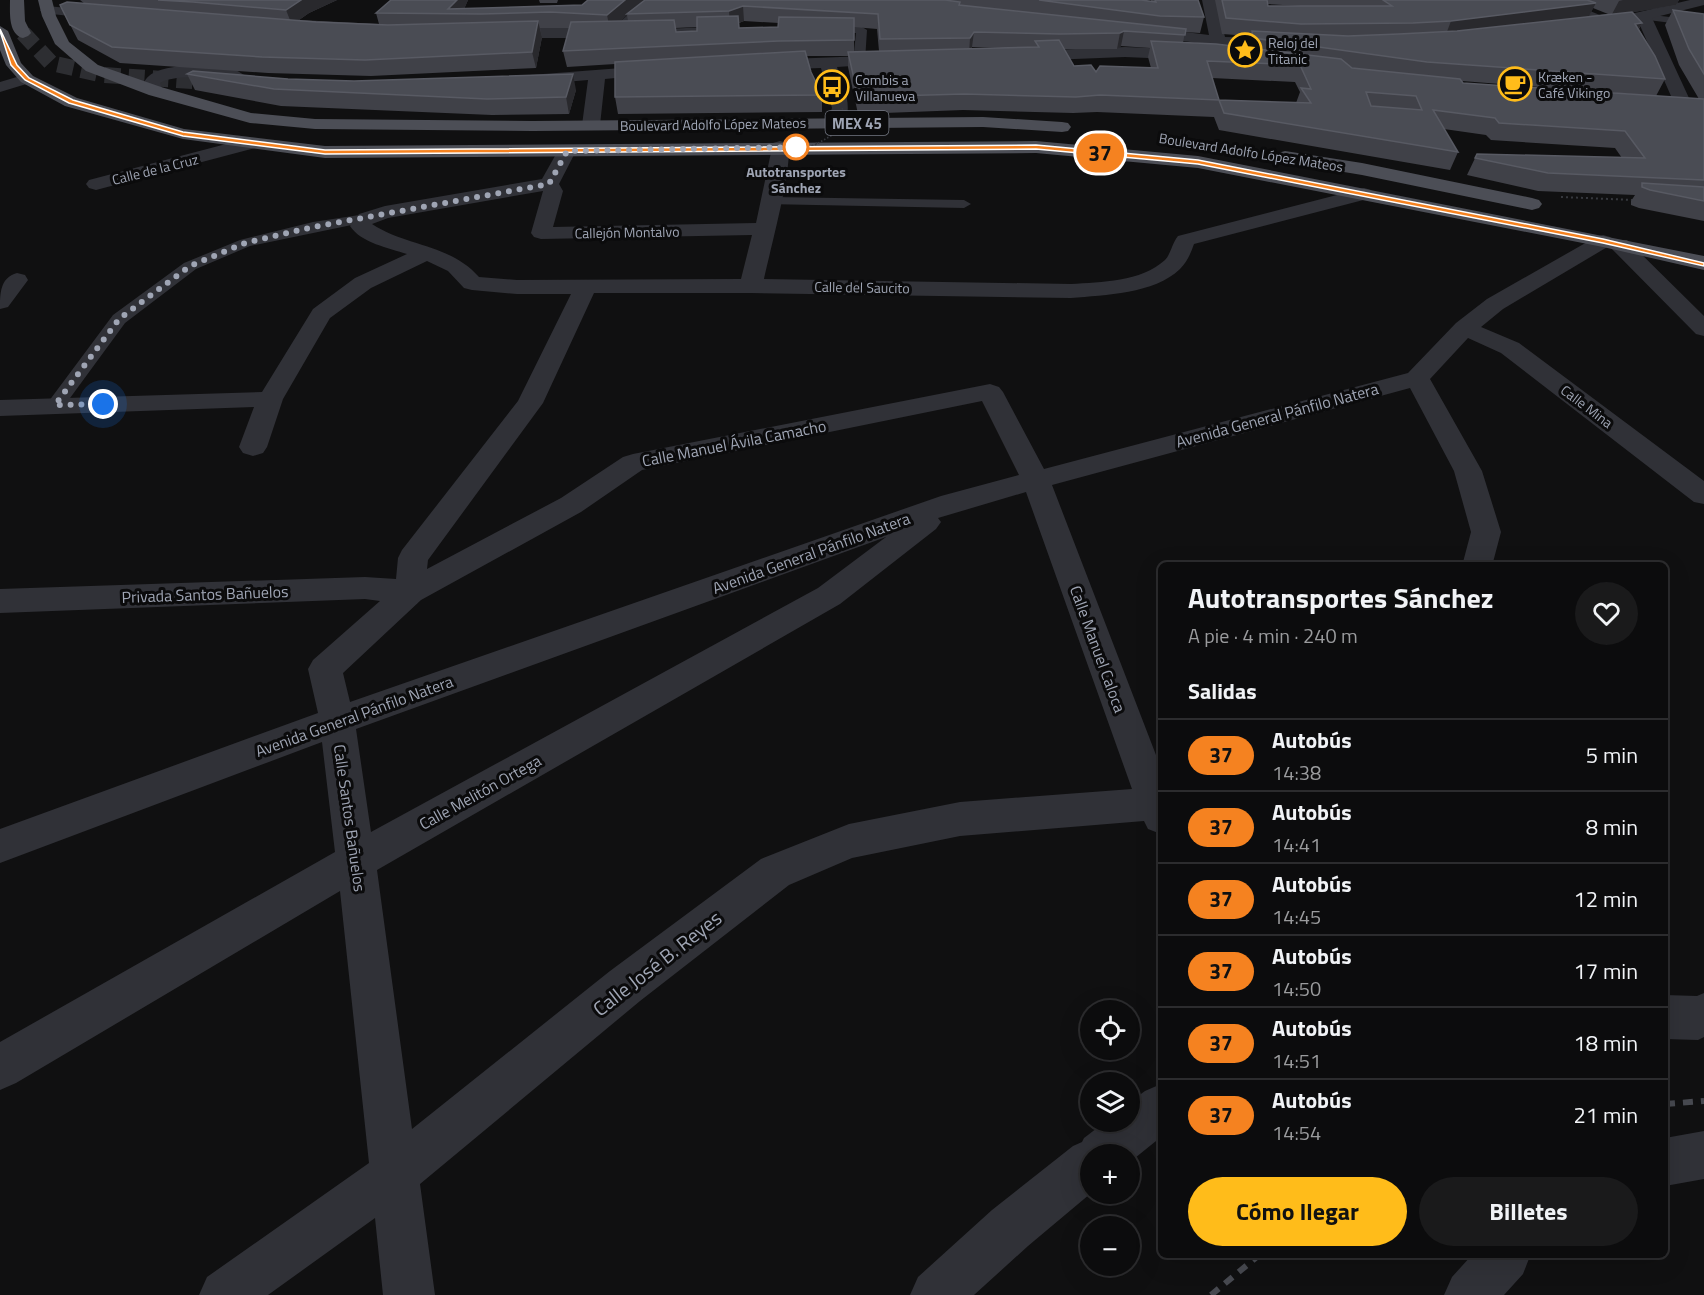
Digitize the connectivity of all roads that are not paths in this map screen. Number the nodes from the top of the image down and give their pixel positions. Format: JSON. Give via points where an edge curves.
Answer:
{"nodes":[{"id":1,"x":16,"y":0,"type":"edge"},
{"id":2,"x":655,"y":0,"type":"edge"},
{"id":3,"x":1209,"y":0,"type":"edge"},
{"id":4,"x":1554,"y":0,"type":"edge"},
{"id":5,"x":46,"y":5,"type":"edge"},
{"id":6,"x":1690,"y":5,"type":"edge"},
{"id":7,"x":121,"y":17,"type":"edge"},
{"id":8,"x":1644,"y":17,"type":"junction"},
{"id":9,"x":1612,"y":22,"type":"junction"},
{"id":10,"x":1704,"y":24,"type":"edge"},
{"id":11,"x":1579,"y":26,"type":"edge"},
{"id":12,"x":740,"y":29,"type":"edge"},
{"id":13,"x":811,"y":30,"type":"edge"},
{"id":14,"x":0,"y":31,"type":"edge"},
{"id":15,"x":23,"y":33,"type":"tunnel mouth"},
{"id":16,"x":479,"y":33,"type":"edge"},
{"id":17,"x":616,"y":33,"type":"junction"},
{"id":18,"x":1155,"y":34,"type":"edge"},
{"id":19,"x":1308,"y":45,"type":"edge"},
{"id":20,"x":1217,"y":48,"type":"junction"},
{"id":21,"x":1004,"y":57,"type":"edge"},
{"id":22,"x":1253,"y":59,"type":"edge"},
{"id":23,"x":903,"y":60,"type":"edge"},
{"id":24,"x":859,"y":61,"type":"junction"},
{"id":25,"x":827,"y":62,"type":"junction"},
{"id":26,"x":748,"y":66,"type":"edge"},
{"id":27,"x":680,"y":69,"type":"edge"},
{"id":28,"x":597,"y":75,"type":"junction"},
{"id":29,"x":252,"y":77,"type":"edge"},
{"id":30,"x":27,"y":79,"type":"junction"},
{"id":31,"x":519,"y":80,"type":"edge"},
{"id":32,"x":0,"y":87,"type":"edge"},
{"id":33,"x":155,"y":91,"type":"junction"},
{"id":34,"x":131,"y":100,"type":"dead end"},
{"id":35,"x":1622,"y":102,"type":"edge"},
{"id":36,"x":231,"y":114,"type":"junction"},
{"id":37,"x":838,"y":116,"type":"junction"},
{"id":38,"x":591,"y":125,"type":"junction"},
{"id":39,"x":1081,"y":129,"type":"dead end"},
{"id":40,"x":249,"y":144,"type":"junction"},
{"id":41,"x":567,"y":151,"type":"junction"},
{"id":42,"x":785,"y":153,"type":"junction"},
{"id":43,"x":1271,"y":155,"type":"dead end"},
{"id":44,"x":1198,"y":162,"type":"junction"},
{"id":45,"x":96,"y":184,"type":"dead end"},
{"id":46,"x":549,"y":184,"type":"junction"},
{"id":47,"x":1364,"y":194,"type":"junction"},
{"id":48,"x":771,"y":201,"type":"junction"},
{"id":49,"x":1557,"y":203,"type":"road end"},
{"id":50,"x":964,"y":204,"type":"dead end"},
{"id":51,"x":366,"y":218,"type":"junction"},
{"id":52,"x":766,"y":229,"type":"junction"},
{"id":53,"x":1611,"y":243,"type":"junction"},
{"id":54,"x":426,"y":253,"type":"junction"},
{"id":55,"x":1704,"y":253,"type":"edge"},
{"id":56,"x":1704,"y":263,"type":"edge"},
{"id":57,"x":17,"y":280,"type":"dead end"},
{"id":58,"x":586,"y":286,"type":"junction"},
{"id":59,"x":752,"y":286,"type":"junction"},
{"id":60,"x":0,"y":302,"type":"edge"},
{"id":61,"x":1464,"y":328,"type":"junction"},
{"id":62,"x":1704,"y":329,"type":"edge"},
{"id":63,"x":1417,"y":378,"type":"junction"},
{"id":64,"x":270,"y":399,"type":"junction"},
{"id":65,"x":55,"y":405,"type":"junction"},
{"id":66,"x":0,"y":408,"type":"edge"},
{"id":67,"x":252,"y":447,"type":"dead end"},
{"id":68,"x":1036,"y":481,"type":"junction"},
{"id":69,"x":1704,"y":495,"type":"edge"},
{"id":70,"x":951,"y":503,"type":"junction"},
{"id":71,"x":1479,"y":562,"type":"edge"},
{"id":72,"x":410,"y":592,"type":"junction"},
{"id":73,"x":0,"y":602,"type":"edge"},
{"id":74,"x":337,"y":721,"type":"junction"},
{"id":75,"x":1158,"y":805,"type":"edge"},
{"id":76,"x":1158,"y":808,"type":"edge"},
{"id":77,"x":0,"y":846,"type":"edge"},
{"id":78,"x":356,"y":861,"type":"junction"},
{"id":79,"x":0,"y":1066,"type":"edge"},
{"id":80,"x":1158,"y":1109,"type":"edge"},
{"id":81,"x":1115,"y":1144,"type":"edge"},
{"id":82,"x":1704,"y":1155,"type":"edge"},
{"id":83,"x":1668,"y":1161,"type":"edge"},
{"id":84,"x":1080,"y":1171,"type":"edge"},
{"id":85,"x":394,"y":1174,"type":"junction"},
{"id":86,"x":1502,"y":1258,"type":"edge"},
{"id":87,"x":225,"y":1295,"type":"edge"},
{"id":88,"x":409,"y":1295,"type":"edge"},
{"id":89,"x":936,"y":1295,"type":"edge"},
{"id":90,"x":1470,"y":1295,"type":"edge"}],
"edges":[{"from":1,"to":15,"type":"main road"},
{"from":2,"to":17,"type":"street"},
{"from":3,"to":20,"type":"street"},
{"from":4,"to":9,"type":"lane"},
{"from":5,"to":7,"type":"street"},
{"from":5,"to":33,"type":"main road","name":"Boulevard Adolfo López Mateos","number":"MEX 45","via":[[63,44],[92,68]]},
{"from":6,"to":8,"type":"street"},
{"from":8,"to":9,"type":"street"},
{"from":8,"to":10,"type":"lane"},
{"from":8,"to":35,"type":"street","via":[[1680,98],[1671,104]]},
{"from":9,"to":11,"type":"street"},
{"from":12,"to":17,"type":"lane"},
{"from":13,"to":24,"type":"lane","via":[[862,30]]},
{"from":14,"to":30,"type":"main road","name":"Boulevard Adolfo López Mateos","number":"MEX 45","via":[[14,65]]},
{"from":16,"to":17,"type":"street","via":[[559,38]]},
{"from":18,"to":20,"type":"street"},
{"from":19,"to":20,"type":"street"},
{"from":20,"to":21,"type":"street"},
{"from":20,"to":22,"type":"street"},
{"from":23,"to":24,"type":"street"},
{"from":24,"to":25,"type":"street"},
{"from":25,"to":26,"type":"street"},
{"from":25,"to":37,"type":"street"},
{"from":27,"to":28,"type":"street"},
{"from":28,"to":31,"type":"street","via":[[553,72]]},
{"from":28,"to":38,"type":"street"},
{"from":29,"to":33,"type":"street","via":[[175,72],[152,81]]},
{"from":30,"to":32,"type":"street"},
{"from":30,"to":40,"type":"main road","name":"Boulevard Adolfo López Mateos","number":"MEX 45","via":[[71,102],[183,134]]},
{"from":33,"to":36,"type":"main road","name":"Boulevard Adolfo López Mateos","number":"MEX 45"},
{"from":34,"to":36,"type":"main road","via":[[175,114]]},
{"from":36,"to":38,"type":"main road","name":"Boulevard Adolfo López Mateos","number":"MEX 45","via":[[315,124]]},
{"from":37,"to":38,"type":"main road","name":"Boulevard Adolfo López Mateos","number":"MEX 45"},
{"from":37,"to":39,"type":"main road","name":"Boulevard Adolfo López Mateos","number":"MEX 45"},
{"from":40,"to":41,"type":"main road","name":"Boulevard Adolfo López Mateos","number":"MEX 45","via":[[325,152]]},
{"from":40,"to":45,"type":"street","name":"Calle de la Cruz"},
{"from":41,"to":42,"type":"main road","name":"Boulevard Adolfo López Mateos","number":"MEX 45"},
{"from":41,"to":46,"type":"street","name":"Callejón Montalvo"},
{"from":42,"to":44,"type":"main road","name":"Boulevard Adolfo López Mateos","number":"MEX 45","via":[[1036,147]]},
{"from":42,"to":48,"type":"street"},
{"from":43,"to":49,"type":"main road","name":"Boulevard Adolfo López Mateos"},
{"from":44,"to":47,"type":"main road","name":"Boulevard Adolfo López Mateos","number":"MEX 45"},
{"from":44,"to":55,"type":"main road","via":[[1374,183]]},
{"from":46,"to":51,"type":"street"},
{"from":46,"to":52,"type":"street","name":"Callejón Montalvo","via":[[553,191],[541,233]]},
{"from":47,"to":53,"type":"main road","name":"Boulevard Adolfo López Mateos","number":"MEX 45"},
{"from":47,"to":59,"type":"street","name":"Calle del Saucito","via":[[1185,240],[1174,264],[1155,275],[1118,286],[1071,291]]},
{"from":48,"to":50,"type":"lane"},
{"from":48,"to":52,"type":"street"},
{"from":51,"to":54,"type":"street","name":"Calle del Saucito","via":[[360,226],[376,238]]},
{"from":51,"to":65,"type":"lane","via":[[245,243],[190,266],[119,319]]},
{"from":52,"to":59,"type":"street"},
{"from":53,"to":56,"type":"main road","name":"Boulevard Adolfo López Mateos","number":"MEX 45"},
{"from":53,"to":61,"type":"street","via":[[1495,304]]},
{"from":53,"to":62,"type":"street"},
{"from":54,"to":58,"type":"street","name":"Calle del Saucito","via":[[458,267],[472,283]]},
{"from":54,"to":64,"type":"street","via":[[363,283],[321,314]]},
{"from":57,"to":60,"type":"street"},
{"from":58,"to":59,"type":"street","name":"Calle del Saucito"},
{"from":58,"to":72,"type":"street","via":[[530,403],[413,558]]},
{"from":61,"to":63,"type":"street"},
{"from":61,"to":69,"type":"street","name":"Calle Mina","via":[[1510,348]]},
{"from":63,"to":68,"type":"street","name":"Avenida General Pánfilo Natera"},
{"from":63,"to":71,"type":"street","via":[[1468,471],[1486,532]]},
{"from":64,"to":65,"type":"street"},
{"from":64,"to":67,"type":"street"},
{"from":65,"to":66,"type":"street"},
{"from":68,"to":70,"type":"street","name":"Avenida General Pánfilo Natera"},
{"from":68,"to":72,"type":"street","name":"Calle Manuel Ávila Camacho","via":[[990,392],[633,463],[571,505]]},
{"from":68,"to":75,"type":"street","name":"Calle Manuel Caloca"},
{"from":70,"to":74,"type":"street","name":"Avenida General Pánfilo Natera"},
{"from":70,"to":78,"type":"street","name":"Calle Melitón Ortega","via":[[829,596]]},
{"from":72,"to":73,"type":"street","name":"Privada Santos Bañuelos","via":[[365,588]]},
{"from":72,"to":74,"type":"street","name":"Calle Santos Bañuelos","via":[[325,669]]},
{"from":74,"to":77,"type":"street","name":"Avenida General Pánfilo Natera"},
{"from":74,"to":78,"type":"street","name":"Calle Santos Bañuelos"},
{"from":76,"to":85,"type":"street","name":"Calle José B. Reyes","via":[[960,819],[849,841],[775,872],[625,986]]},
{"from":78,"to":79,"type":"street","name":"Calle Melitón Ortega"},
{"from":78,"to":85,"type":"street","name":"Calle Santos Bañuelos"},
{"from":80,"to":81,"type":"street"},
{"from":82,"to":83,"type":"street"},
{"from":84,"to":89,"type":"street"},
{"from":85,"to":87,"type":"street","name":"Calle José B. Reyes"},
{"from":85,"to":88,"type":"street","name":"Calle Santos Bañuelos"},
{"from":86,"to":90,"type":"street"}]}
